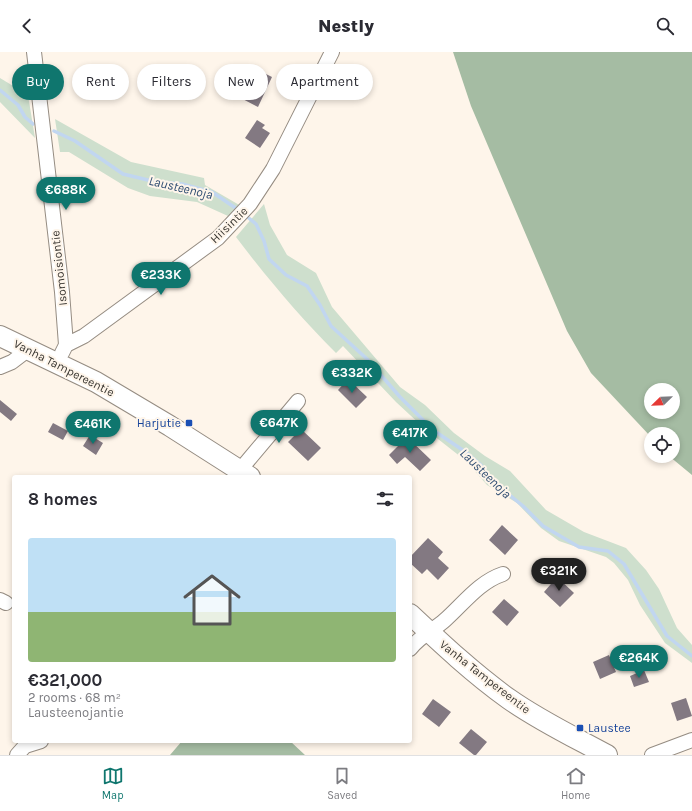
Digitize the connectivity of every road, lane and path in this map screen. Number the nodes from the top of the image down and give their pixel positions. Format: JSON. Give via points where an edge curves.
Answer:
{"nodes":[{"id":1,"x":34,"y":52,"type":"edge"},
{"id":2,"x":332,"y":52,"type":"edge"},
{"id":3,"x":0,"y":336,"type":"edge"},
{"id":4,"x":66,"y":345,"type":"junction"},
{"id":5,"x":29,"y":349,"type":"junction"},
{"id":6,"x":57,"y":364,"type":"junction"},
{"id":7,"x":0,"y":367,"type":"edge"},
{"id":8,"x":298,"y":401,"type":"dead end"},
{"id":9,"x":245,"y":473,"type":"edge"},
{"id":10,"x":503,"y":574,"type":"dead end"},
{"id":11,"x":412,"y":616,"type":"edge"},
{"id":12,"x":428,"y":632,"type":"junction"},
{"id":13,"x":412,"y":647,"type":"edge"},
{"id":14,"x":692,"y":740,"type":"edge"},
{"id":15,"x":35,"y":743,"type":"edge"},
{"id":16,"x":17,"y":755,"type":"edge"},
{"id":17,"x":607,"y":755,"type":"edge"},
{"id":18,"x":652,"y":755,"type":"edge"}],
"edges":[{"from":1,"to":4,"type":"street","name":"Isomoisiontie"},
{"from":2,"to":4,"type":"street","name":"Hiisintie","via":[[273,169],[247,208],[218,238],[84,336]]},
{"from":3,"to":5,"type":"main road","name":"Vanha Tampereentie"},
{"from":4,"to":6,"type":"street","name":"Isomoisiontie"},
{"from":5,"to":6,"type":"main road","name":"Vanha Tampereentie"},
{"from":5,"to":7,"type":"street","via":[[12,362]]},
{"from":6,"to":9,"type":"main road","name":"Vanha Tampereentie","via":[[96,382]]},
{"from":8,"to":9,"type":"street"},
{"from":10,"to":12,"type":"street","via":[[493,577],[477,589],[444,621]]},
{"from":11,"to":12,"type":"main road","name":"Vanha Tampereentie"},
{"from":12,"to":13,"type":"street"},
{"from":12,"to":17,"type":"main road","name":"Vanha Tampereentie","via":[[509,699]]},
{"from":14,"to":18,"type":"street"},
{"from":15,"to":16,"type":"street","via":[[25,746]]}]}
